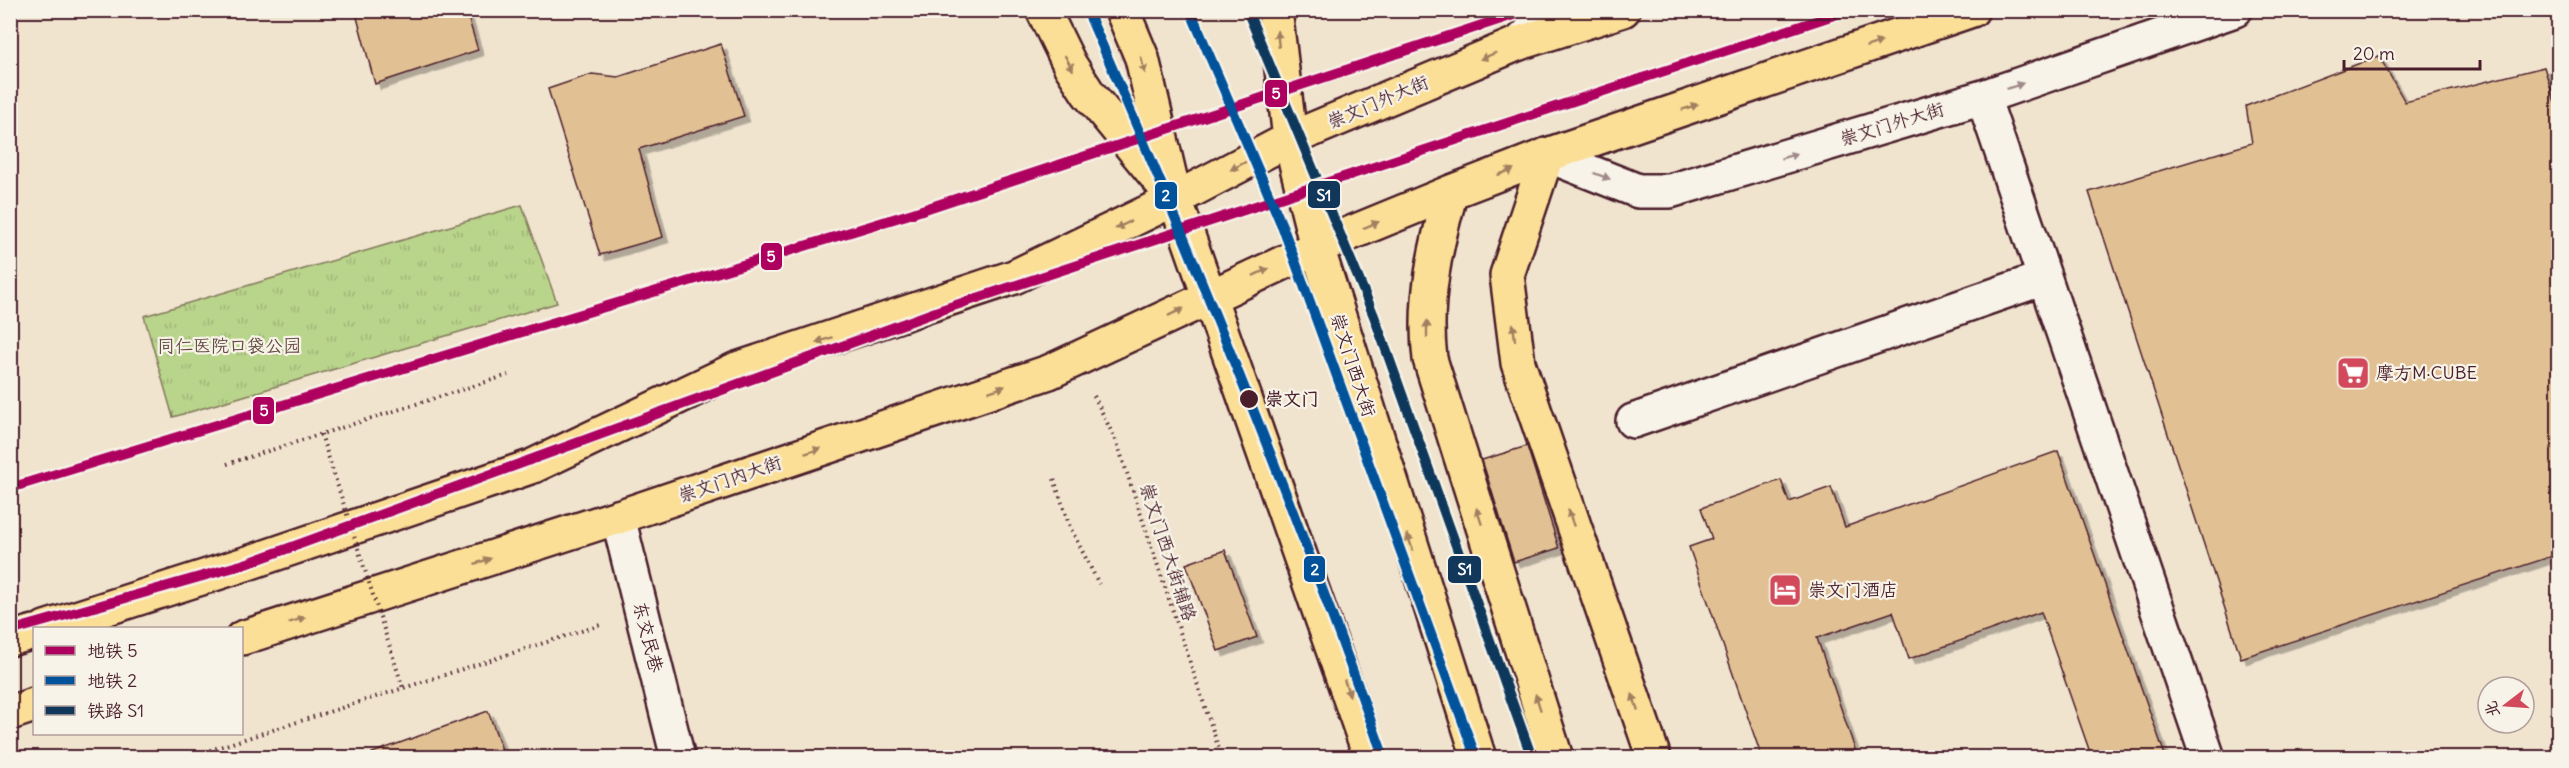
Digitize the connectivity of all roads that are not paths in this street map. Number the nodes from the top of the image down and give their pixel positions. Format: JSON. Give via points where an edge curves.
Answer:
{"nodes":[{"id":1,"x":1043,"y":10,"type":"edge"},
{"id":2,"x":1122,"y":10,"type":"edge"},
{"id":3,"x":1275,"y":10,"type":"edge"},
{"id":4,"x":1554,"y":10,"type":"edge"},
{"id":5,"x":1623,"y":10,"type":"edge"},
{"id":6,"x":1972,"y":10,"type":"edge"},
{"id":7,"x":2235,"y":10,"type":"edge"},
{"id":8,"x":1519,"y":43,"type":"junction"},
{"id":9,"x":1983,"y":97,"type":"junction"},
{"id":10,"x":1290,"y":139,"type":"junction"},
{"id":11,"x":1547,"y":155,"type":"junction"},
{"id":12,"x":1451,"y":192,"type":"junction"},
{"id":13,"x":1175,"y":200,"type":"junction"},
{"id":14,"x":1317,"y":247,"type":"junction"},
{"id":15,"x":2044,"y":279,"type":"junction"},
{"id":16,"x":1208,"y":297,"type":"junction"},
{"id":17,"x":1633,"y":421,"type":"dead end"},
{"id":18,"x":618,"y":517,"type":"junction"},
{"id":19,"x":48,"y":627,"type":"edge"},
{"id":20,"x":33,"y":632,"type":"edge"},
{"id":21,"x":243,"y":638,"type":"edge"},
{"id":22,"x":10,"y":639,"type":"edge"},
{"id":23,"x":33,"y":705,"type":"edge"},
{"id":24,"x":10,"y":713,"type":"edge"},
{"id":25,"x":678,"y":758,"type":"edge"},
{"id":26,"x":1371,"y":758,"type":"edge"},
{"id":27,"x":1479,"y":758,"type":"edge"},
{"id":28,"x":1556,"y":758,"type":"edge"},
{"id":29,"x":1654,"y":758,"type":"edge"},
{"id":30,"x":2208,"y":758,"type":"edge"}],
"edges":[{"from":1,"to":13,"type":"main road","one_way":true,"via":[[1088,93]]},
{"from":2,"to":13,"type":"main road","one_way":true,"via":[[1142,58]]},
{"from":10,"to":3,"type":"main road","name":"崇文门西大街","one_way":true},
{"from":4,"to":8,"type":"street","name":"崇文门外大街"},
{"from":5,"to":8,"type":"main road","name":"崇文门外大街"},
{"from":11,"to":6,"type":"main road","one_way":true},
{"from":9,"to":7,"type":"street","name":"崇文门外大街","one_way":true},
{"from":8,"to":10,"type":"main road","name":"崇文门外大街","one_way":true},
{"from":11,"to":9,"type":"street","name":"崇文门外大街","one_way":true,"via":[[1638,191],[1670,191]]},
{"from":9,"to":15,"type":"street"},
{"from":10,"to":13,"type":"main road","name":"崇文门外大街","one_way":true},
{"from":10,"to":14,"type":"main road","name":"崇文门西大街"},
{"from":12,"to":11,"type":"main road","one_way":true},
{"from":29,"to":11,"type":"main road","one_way":true,"via":[[1518,363],[1508,275]]},
{"from":14,"to":12,"type":"main road","one_way":true},
{"from":28,"to":12,"type":"main road","one_way":true,"via":[[1430,359],[1426,328],[1431,281]]},
{"from":13,"to":16,"type":"main road"},
{"from":13,"to":19,"type":"main road","one_way":true,"via":[[1014,278],[736,369],[533,466]]},
{"from":16,"to":14,"type":"main road","one_way":true},
{"from":27,"to":14,"type":"main road","name":"崇文门西大街","one_way":true},
{"from":15,"to":17,"type":"street"},
{"from":15,"to":30,"type":"street"},
{"from":18,"to":16,"type":"main road","name":"崇文门内大街","one_way":true,"via":[[1077,360]]},
{"from":16,"to":26,"type":"main road","one_way":true},
{"from":21,"to":18,"type":"main road","name":"崇文门内大街","one_way":true},
{"from":18,"to":25,"type":"street","name":"东交民巷"},
{"from":20,"to":22,"type":"main road"},
{"from":23,"to":24,"type":"main road"}]}
